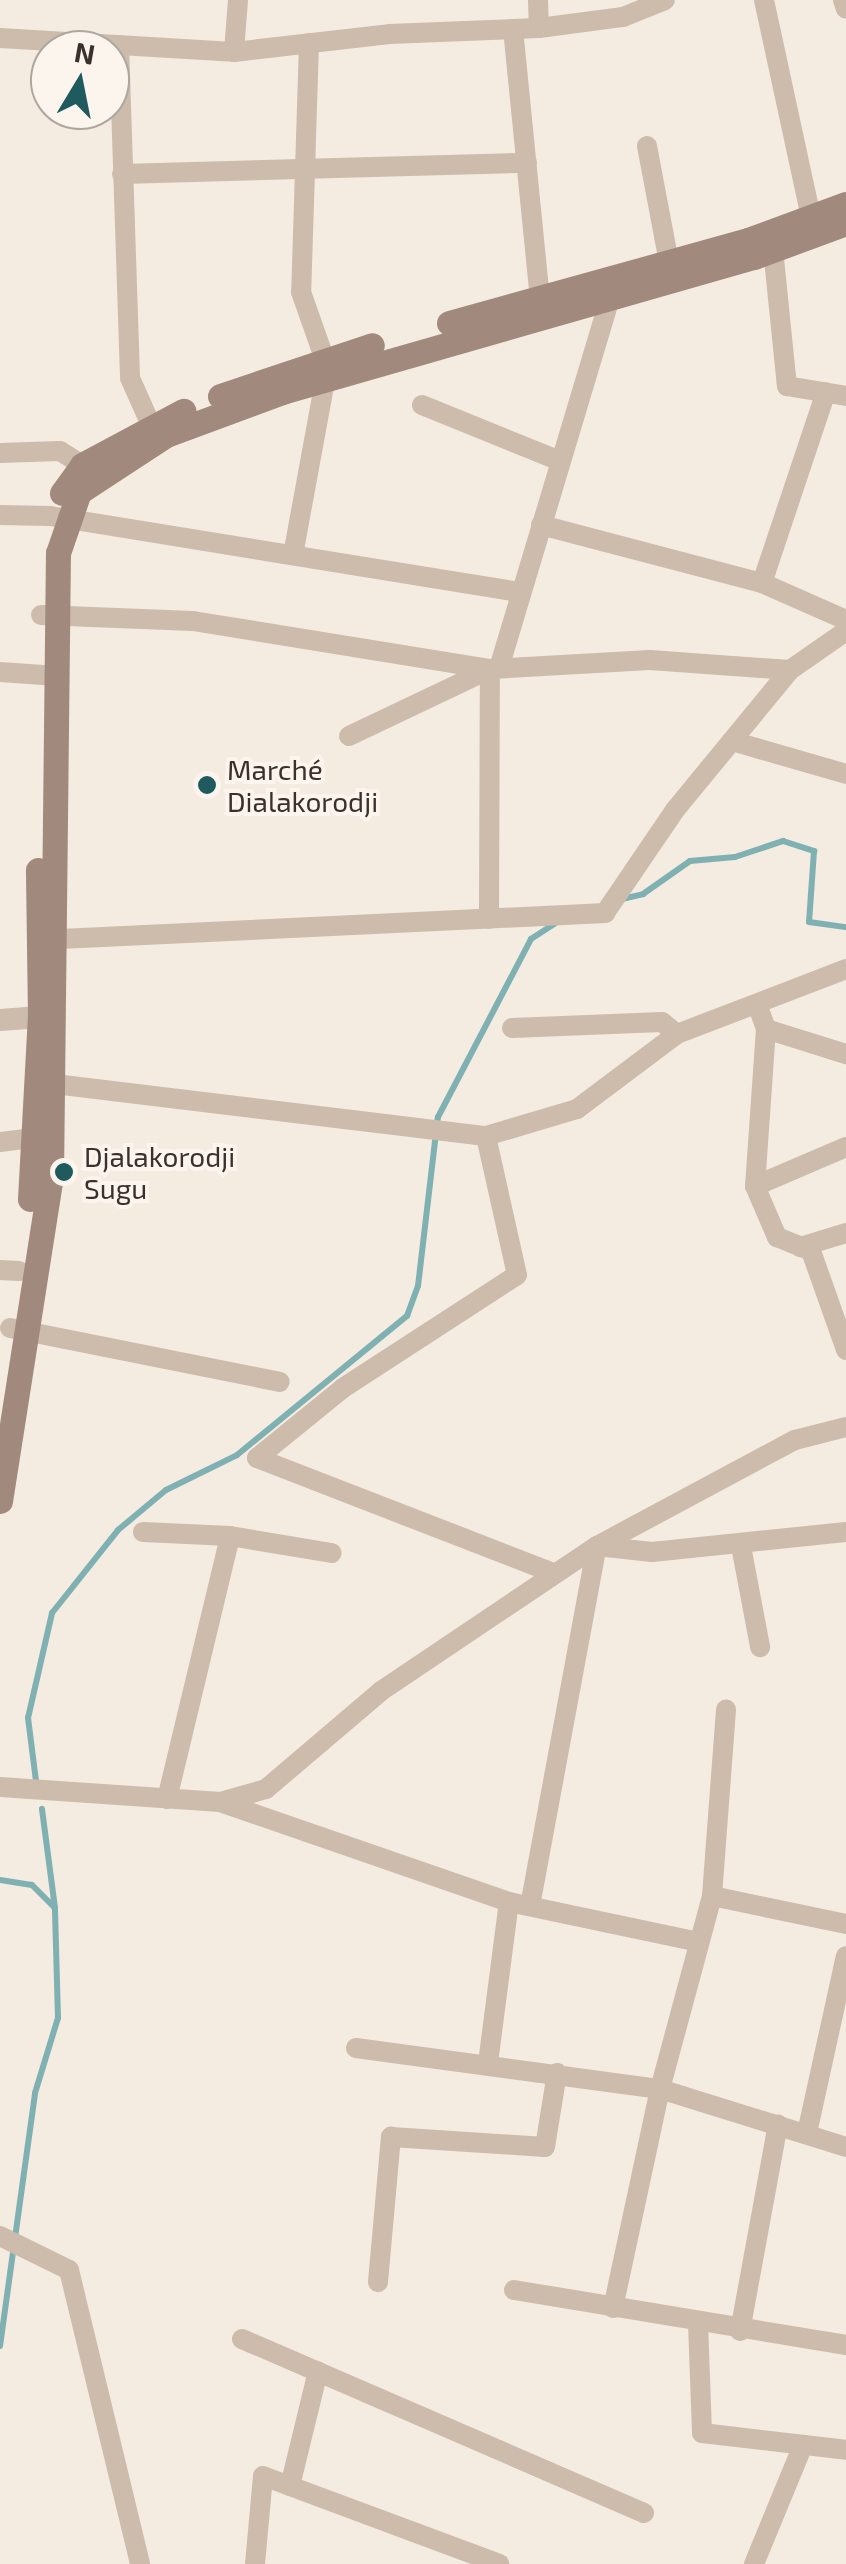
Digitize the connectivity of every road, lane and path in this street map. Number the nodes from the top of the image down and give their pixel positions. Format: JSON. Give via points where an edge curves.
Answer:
{"nodes":[{"id":1,"x":238,"y":0,"type":"edge"},
{"id":2,"x":538,"y":0,"type":"edge"},
{"id":3,"x":665,"y":0,"type":"edge"},
{"id":4,"x":764,"y":0,"type":"edge"},
{"id":5,"x":843,"y":0,"type":"edge"},
{"id":6,"x":846,"y":9,"type":"edge"},
{"id":7,"x":539,"y":28,"type":"junction"},
{"id":8,"x":514,"y":29,"type":"junction"},
{"id":9,"x":0,"y":38,"type":"edge"},
{"id":10,"x":30,"y":40,"type":"edge"},
{"id":11,"x":309,"y":43,"type":"junction"},
{"id":12,"x":130,"y":46,"type":"edge"},
{"id":13,"x":234,"y":52,"type":"junction"},
{"id":14,"x":121,"y":130,"type":"edge"},
{"id":15,"x":648,"y":146,"type":"dead end"},
{"id":16,"x":526,"y":163,"type":"junction"},
{"id":17,"x":305,"y":169,"type":"junction"},
{"id":18,"x":122,"y":174,"type":"junction"},
{"id":19,"x":846,"y":204,"type":"edge"},
{"id":20,"x":812,"y":217,"type":"junction"},
{"id":21,"x":846,"y":223,"type":"edge"},
{"id":22,"x":772,"y":241,"type":"junction"},
{"id":23,"x":669,"y":262,"type":"junction"},
{"id":24,"x":610,"y":296,"type":"junction"},
{"id":25,"x":540,"y":298,"type":"junction"},
{"id":26,"x":326,"y":366,"type":"junction"},
{"id":27,"x":836,"y":394,"type":"edge"},
{"id":28,"x":422,"y":405,"type":"dead end"},
{"id":29,"x":150,"y":423,"type":"junction"},
{"id":30,"x":0,"y":453,"type":"edge"},
{"id":31,"x":560,"y":461,"type":"junction"},
{"id":32,"x":90,"y":470,"type":"junction"},
{"id":33,"x":0,"y":514,"type":"edge"},
{"id":34,"x":59,"y":517,"type":"junction"},
{"id":35,"x":541,"y":525,"type":"junction"},
{"id":36,"x":293,"y":555,"type":"junction"},
{"id":37,"x":762,"y":583,"type":"junction"},
{"id":38,"x":521,"y":592,"type":"junction"},
{"id":39,"x":49,"y":615,"type":"junction"},
{"id":40,"x":846,"y":620,"type":"edge"},
{"id":41,"x":846,"y":632,"type":"edge"},
{"id":42,"x":494,"y":668,"type":"junction"},
{"id":43,"x":790,"y":670,"type":"junction"},
{"id":44,"x":0,"y":672,"type":"edge"},
{"id":45,"x":48,"y":676,"type":"junction"},
{"id":46,"x":349,"y":736,"type":"dead end"},
{"id":47,"x":732,"y":741,"type":"junction"},
{"id":48,"x":846,"y":774,"type":"edge"},
{"id":49,"x":489,"y":918,"type":"junction"},
{"id":50,"x":46,"y":939,"type":"junction"},
{"id":51,"x":846,"y":969,"type":"edge"},
{"id":52,"x":757,"y":1004,"type":"junction"},
{"id":53,"x":49,"y":1017,"type":"junction"},
{"id":54,"x":0,"y":1020,"type":"edge"},
{"id":55,"x":512,"y":1028,"type":"dead end"},
{"id":56,"x":766,"y":1028,"type":"junction"},
{"id":57,"x":677,"y":1034,"type":"junction"},
{"id":58,"x":846,"y":1054,"type":"edge"},
{"id":59,"x":47,"y":1083,"type":"junction"},
{"id":60,"x":44,"y":1136,"type":"junction"},
{"id":61,"x":486,"y":1136,"type":"junction"},
{"id":62,"x":0,"y":1142,"type":"edge"},
{"id":63,"x":846,"y":1147,"type":"edge"},
{"id":64,"x":755,"y":1186,"type":"junction"},
{"id":65,"x":846,"y":1233,"type":"edge"},
{"id":66,"x":800,"y":1246,"type":"junction"},
{"id":67,"x":9,"y":1271,"type":"edge"},
{"id":68,"x":18,"y":1330,"type":"junction"},
{"id":69,"x":846,"y":1350,"type":"edge"},
{"id":70,"x":280,"y":1382,"type":"dead end"},
{"id":71,"x":0,"y":1390,"type":"edge"},
{"id":72,"x":846,"y":1426,"type":"edge"},
{"id":73,"x":0,"y":1500,"type":"edge"},
{"id":74,"x":143,"y":1532,"type":"dead end"},
{"id":75,"x":846,"y":1532,"type":"edge"},
{"id":76,"x":230,"y":1536,"type":"junction"},
{"id":77,"x":597,"y":1546,"type":"junction"},
{"id":78,"x":741,"y":1546,"type":"junction"},
{"id":79,"x":332,"y":1553,"type":"dead end"},
{"id":80,"x":554,"y":1574,"type":"junction"},
{"id":81,"x":760,"y":1647,"type":"dead end"},
{"id":82,"x":726,"y":1710,"type":"dead end"},
{"id":83,"x":0,"y":1788,"type":"edge"},
{"id":84,"x":167,"y":1798,"type":"junction"},
{"id":85,"x":220,"y":1802,"type":"junction"},
{"id":86,"x":712,"y":1896,"type":"junction"},
{"id":87,"x":519,"y":1904,"type":"junction"},
{"id":88,"x":846,"y":1924,"type":"edge"},
{"id":89,"x":699,"y":1942,"type":"junction"},
{"id":90,"x":846,"y":1956,"type":"edge"},
{"id":91,"x":843,"y":1987,"type":"edge"},
{"id":92,"x":356,"y":2048,"type":"dead end"},
{"id":93,"x":488,"y":2063,"type":"junction"},
{"id":94,"x":558,"y":2074,"type":"junction"},
{"id":95,"x":660,"y":2089,"type":"junction"},
{"id":96,"x":778,"y":2124,"type":"junction"},
{"id":97,"x":806,"y":2134,"type":"junction"},
{"id":98,"x":846,"y":2147,"type":"edge"},
{"id":99,"x":3,"y":2237,"type":"edge"},
{"id":100,"x":378,"y":2282,"type":"dead end"},
{"id":101,"x":514,"y":2290,"type":"dead end"},
{"id":102,"x":613,"y":2308,"type":"junction"},
{"id":103,"x":698,"y":2323,"type":"junction"},
{"id":104,"x":740,"y":2330,"type":"junction"},
{"id":105,"x":242,"y":2339,"type":"dead end"},
{"id":106,"x":846,"y":2345,"type":"edge"},
{"id":107,"x":318,"y":2372,"type":"junction"},
{"id":108,"x":802,"y":2445,"type":"junction"},
{"id":109,"x":846,"y":2450,"type":"edge"},
{"id":110,"x":290,"y":2486,"type":"junction"},
{"id":111,"x":644,"y":2513,"type":"dead end"},
{"id":112,"x":140,"y":2564,"type":"edge"},
{"id":113,"x":255,"y":2564,"type":"edge"},
{"id":114,"x":499,"y":2564,"type":"edge"},
{"id":115,"x":754,"y":2564,"type":"edge"}],
"edges":[{"from":1,"to":13,"type":"street"},
{"from":2,"to":7,"type":"street"},
{"from":3,"to":7,"type":"street","via":[[624,17]]},
{"from":4,"to":20,"type":"street"},
{"from":5,"to":6,"type":"street"},
{"from":7,"to":8,"type":"street"},
{"from":8,"to":11,"type":"street"},
{"from":8,"to":16,"type":"street"},
{"from":9,"to":10,"type":"street"},
{"from":11,"to":13,"type":"street"},
{"from":11,"to":17,"type":"street"},
{"from":12,"to":13,"type":"street"},
{"from":14,"to":18,"type":"street"},
{"from":15,"to":23,"type":"street"},
{"from":16,"to":17,"type":"street"},
{"from":16,"to":25,"type":"street"},
{"from":17,"to":18,"type":"street"},
{"from":17,"to":26,"type":"street","via":[[301,292]]},
{"from":18,"to":29,"type":"street","via":[[130,378]]},
{"from":19,"to":20,"type":"main road"},
{"from":20,"to":22,"type":"main road"},
{"from":21,"to":22,"type":"main road"},
{"from":22,"to":23,"type":"main road"},
{"from":22,"to":24,"type":"main road"},
{"from":22,"to":27,"type":"street","via":[[787,386]]},
{"from":23,"to":25,"type":"main road"},
{"from":24,"to":26,"type":"main road"},
{"from":24,"to":31,"type":"street"},
{"from":25,"to":26,"type":"main road"},
{"from":26,"to":29,"type":"main road"},
{"from":26,"to":32,"type":"main road"},
{"from":26,"to":36,"type":"street"},
{"from":27,"to":37,"type":"street"},
{"from":28,"to":31,"type":"street"},
{"from":29,"to":32,"type":"main road"},
{"from":30,"to":32,"type":"street","via":[[60,451]]},
{"from":31,"to":35,"type":"street"},
{"from":32,"to":34,"type":"main road"},
{"from":33,"to":34,"type":"street"},
{"from":34,"to":36,"type":"street"},
{"from":34,"to":39,"type":"main road"},
{"from":35,"to":37,"type":"street"},
{"from":35,"to":38,"type":"street"},
{"from":36,"to":38,"type":"street"},
{"from":37,"to":40,"type":"street"},
{"from":38,"to":42,"type":"street"},
{"from":39,"to":42,"type":"street","via":[[192,621]]},
{"from":39,"to":45,"type":"main road"},
{"from":41,"to":43,"type":"street"},
{"from":42,"to":43,"type":"street","via":[[650,660]]},
{"from":42,"to":46,"type":"street"},
{"from":42,"to":49,"type":"street"},
{"from":43,"to":47,"type":"street"},
{"from":44,"to":45,"type":"street"},
{"from":45,"to":50,"type":"main road"},
{"from":47,"to":48,"type":"street"},
{"from":47,"to":49,"type":"street","via":[[605,912]]},
{"from":49,"to":50,"type":"street"},
{"from":50,"to":53,"type":"main road"},
{"from":51,"to":52,"type":"street"},
{"from":52,"to":56,"type":"street"},
{"from":52,"to":57,"type":"street"},
{"from":53,"to":54,"type":"street"},
{"from":53,"to":59,"type":"main road"},
{"from":55,"to":57,"type":"street","via":[[662,1022]]},
{"from":56,"to":58,"type":"street"},
{"from":56,"to":64,"type":"street"},
{"from":57,"to":61,"type":"street","via":[[577,1109]]},
{"from":59,"to":60,"type":"main road"},
{"from":59,"to":61,"type":"street"},
{"from":60,"to":62,"type":"street"},
{"from":60,"to":67,"type":"main road"},
{"from":60,"to":68,"type":"main road"},
{"from":61,"to":80,"type":"street","via":[[517,1275],[343,1388],[257,1458]]},
{"from":63,"to":64,"type":"street"},
{"from":64,"to":66,"type":"street","via":[[777,1237]]},
{"from":65,"to":66,"type":"street"},
{"from":66,"to":69,"type":"street","via":[[811,1251]]},
{"from":67,"to":68,"type":"main road"},
{"from":68,"to":70,"type":"street"},
{"from":68,"to":71,"type":"main road"},
{"from":68,"to":73,"type":"main road"},
{"from":72,"to":77,"type":"street","via":[[795,1440]]},
{"from":74,"to":76,"type":"street"},
{"from":75,"to":78,"type":"street"},
{"from":76,"to":79,"type":"street"},
{"from":76,"to":84,"type":"street"},
{"from":77,"to":78,"type":"street","via":[[652,1552]]},
{"from":77,"to":80,"type":"street"},
{"from":77,"to":87,"type":"street"},
{"from":78,"to":81,"type":"street"},
{"from":80,"to":85,"type":"street","via":[[382,1691],[266,1789]]},
{"from":82,"to":86,"type":"street"},
{"from":83,"to":84,"type":"street"},
{"from":84,"to":85,"type":"street"},
{"from":85,"to":87,"type":"street"},
{"from":86,"to":88,"type":"street"},
{"from":86,"to":89,"type":"street"},
{"from":87,"to":89,"type":"street"},
{"from":87,"to":93,"type":"street"},
{"from":89,"to":95,"type":"street"},
{"from":90,"to":91,"type":"street"},
{"from":91,"to":97,"type":"street"},
{"from":92,"to":93,"type":"street"},
{"from":93,"to":94,"type":"street"},
{"from":94,"to":95,"type":"street"},
{"from":94,"to":100,"type":"street","via":[[545,2147],[391,2137]]},
{"from":95,"to":96,"type":"street"},
{"from":95,"to":102,"type":"street"},
{"from":96,"to":97,"type":"street"},
{"from":96,"to":104,"type":"street"},
{"from":97,"to":98,"type":"street"},
{"from":99,"to":112,"type":"street","via":[[69,2270]]},
{"from":101,"to":102,"type":"street"},
{"from":102,"to":103,"type":"street"},
{"from":103,"to":104,"type":"street"},
{"from":103,"to":108,"type":"street","via":[[702,2433]]},
{"from":104,"to":106,"type":"street"},
{"from":105,"to":107,"type":"street"},
{"from":107,"to":110,"type":"street"},
{"from":107,"to":111,"type":"street"},
{"from":108,"to":109,"type":"street"},
{"from":108,"to":115,"type":"street"},
{"from":110,"to":113,"type":"street","via":[[263,2476]]},
{"from":110,"to":114,"type":"street"}]}
